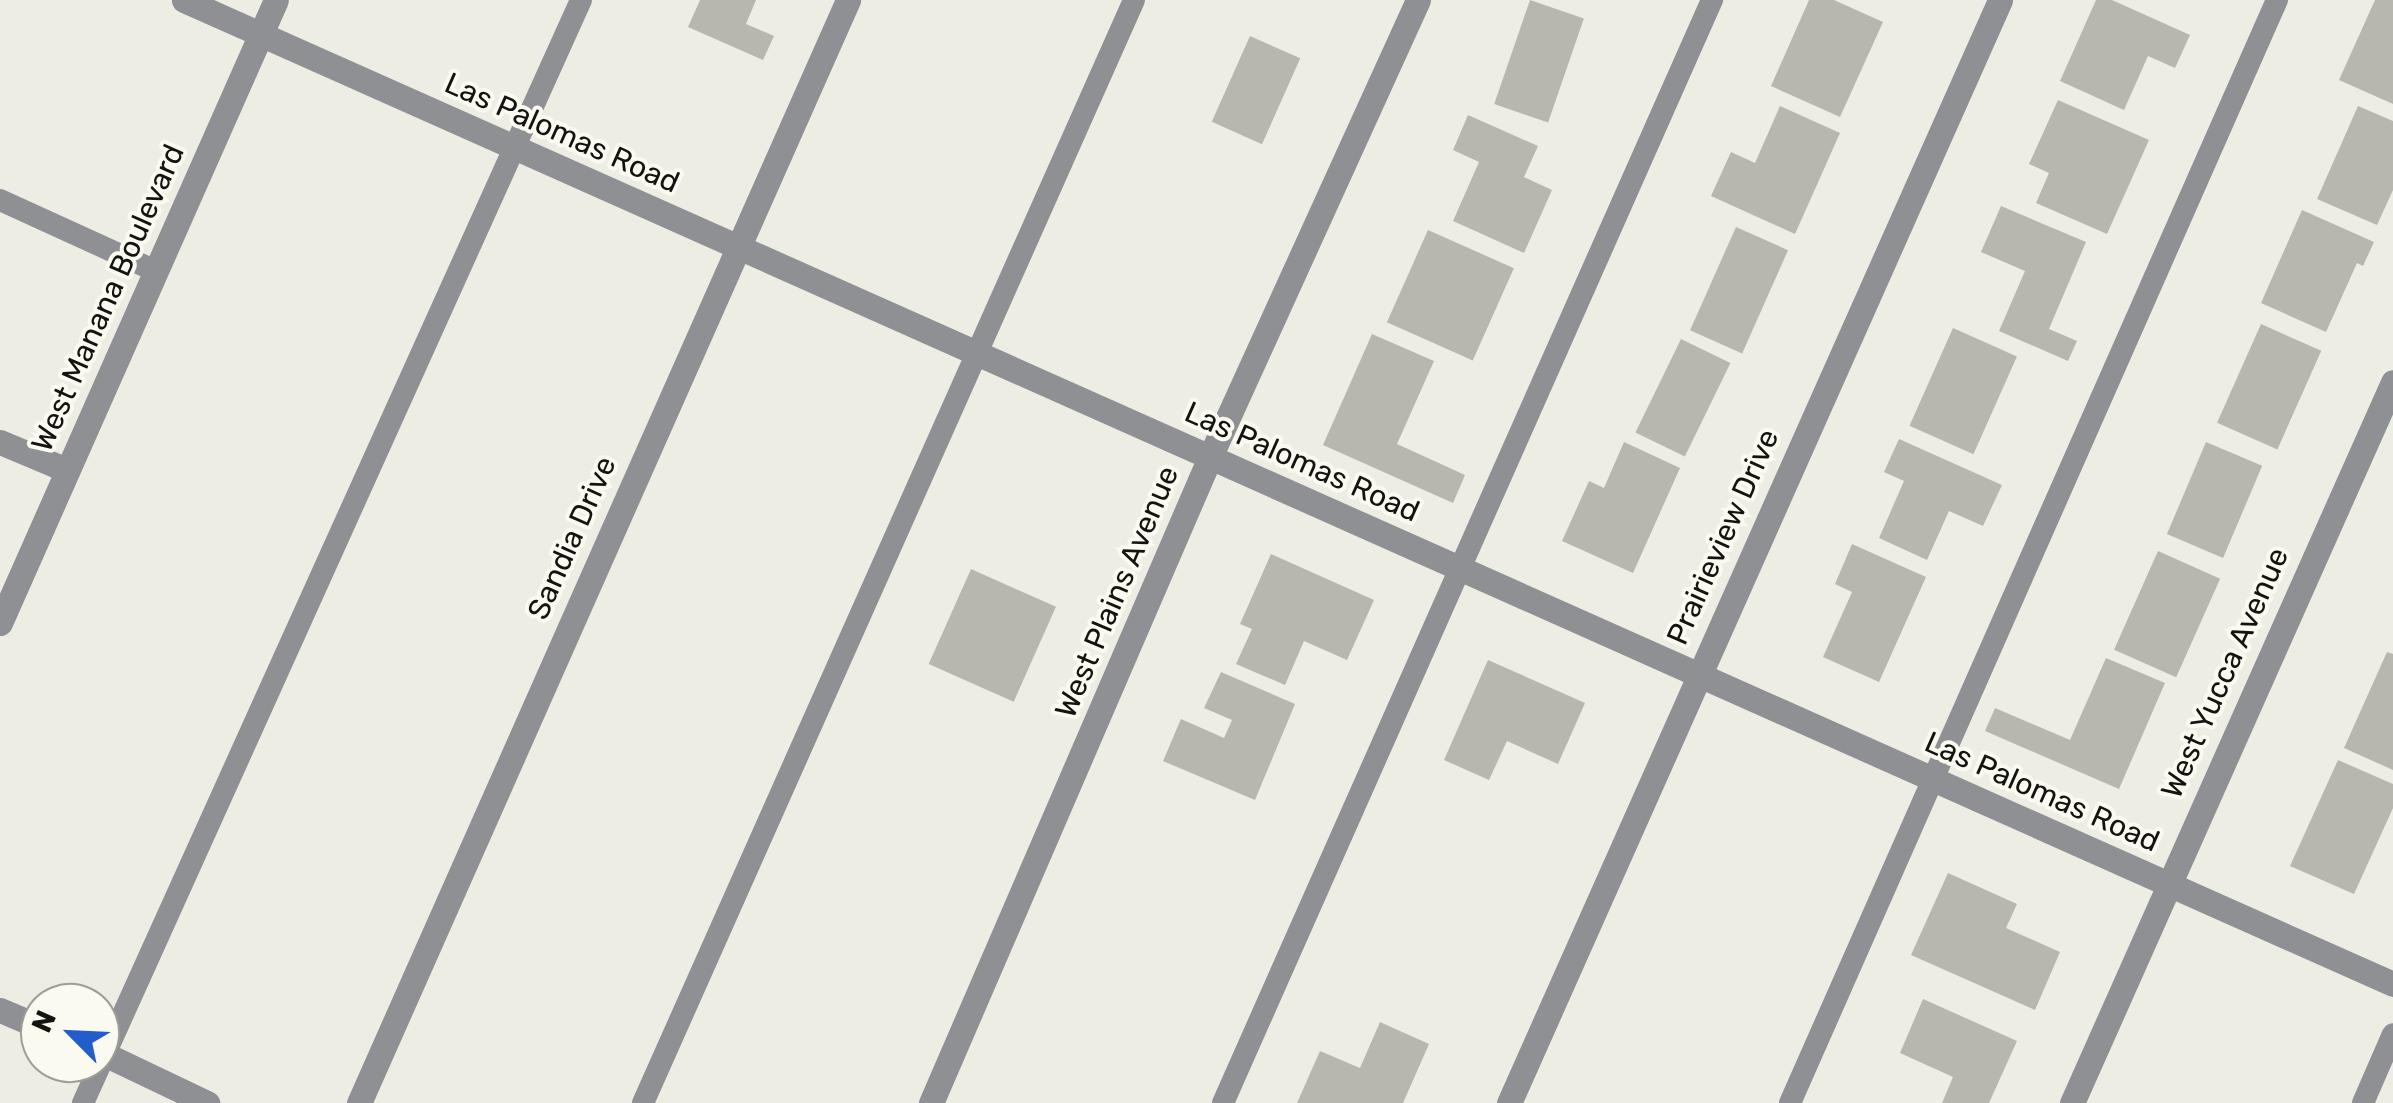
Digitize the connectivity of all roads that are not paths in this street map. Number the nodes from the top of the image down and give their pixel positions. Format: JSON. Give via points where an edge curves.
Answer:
{"nodes":[{"id":1,"x":184,"y":0,"type":"edge"},
{"id":2,"x":276,"y":0,"type":"edge"},
{"id":3,"x":582,"y":0,"type":"edge"},
{"id":4,"x":848,"y":0,"type":"edge"},
{"id":5,"x":1134,"y":0,"type":"edge"},
{"id":6,"x":1418,"y":0,"type":"edge"},
{"id":7,"x":1712,"y":0,"type":"edge"},
{"id":8,"x":2000,"y":0,"type":"edge"},
{"id":9,"x":2277,"y":0,"type":"edge"},
{"id":10,"x":261,"y":34,"type":"junction"},
{"id":11,"x":515,"y":148,"type":"junction"},
{"id":12,"x":0,"y":200,"type":"edge"},
{"id":13,"x":736,"y":246,"type":"junction"},
{"id":14,"x":156,"y":271,"type":"junction"},
{"id":15,"x":975,"y":352,"type":"junction"},
{"id":16,"x":2393,"y":382,"type":"edge"},
{"id":17,"x":0,"y":442,"type":"edge"},
{"id":18,"x":1210,"y":457,"type":"junction"},
{"id":19,"x":67,"y":470,"type":"junction"},
{"id":20,"x":1459,"y":568,"type":"junction"},
{"id":21,"x":0,"y":622,"type":"edge"},
{"id":22,"x":1697,"y":674,"type":"junction"},
{"id":23,"x":1931,"y":778,"type":"junction"},
{"id":24,"x":2165,"y":882,"type":"junction"},
{"id":25,"x":2393,"y":984,"type":"edge"},
{"id":26,"x":120,"y":1014,"type":"edge"},
{"id":27,"x":2393,"y":1034,"type":"edge"},
{"id":28,"x":120,"y":1062,"type":"edge"},
{"id":29,"x":207,"y":1103,"type":"edge"},
{"id":30,"x":359,"y":1103,"type":"edge"},
{"id":31,"x":644,"y":1103,"type":"edge"},
{"id":32,"x":931,"y":1103,"type":"edge"},
{"id":33,"x":1223,"y":1103,"type":"edge"},
{"id":34,"x":1509,"y":1103,"type":"edge"},
{"id":35,"x":1790,"y":1103,"type":"edge"},
{"id":36,"x":2072,"y":1103,"type":"edge"},
{"id":37,"x":2363,"y":1103,"type":"edge"}],
"edges":[{"from":1,"to":10,"type":"street","name":"Las Palomas Road"},
{"from":2,"to":10,"type":"street","name":"West Manana Boulevard"},
{"from":3,"to":11,"type":"lane"},
{"from":4,"to":13,"type":"street","name":"Sandia Drive"},
{"from":5,"to":15,"type":"lane"},
{"from":6,"to":18,"type":"street","name":"West Plains Avenue"},
{"from":7,"to":20,"type":"lane"},
{"from":8,"to":22,"type":"street","name":"Prairieview Drive"},
{"from":9,"to":23,"type":"lane"},
{"from":10,"to":11,"type":"street","name":"Las Palomas Road"},
{"from":10,"to":14,"type":"street","name":"West Manana Boulevard"},
{"from":11,"to":13,"type":"street","name":"Las Palomas Road"},
{"from":11,"to":26,"type":"lane"},
{"from":12,"to":14,"type":"lane"},
{"from":13,"to":15,"type":"street","name":"Las Palomas Road"},
{"from":13,"to":30,"type":"street","name":"Sandia Drive"},
{"from":14,"to":19,"type":"street","name":"West Manana Boulevard"},
{"from":15,"to":18,"type":"street","name":"Las Palomas Road"},
{"from":15,"to":31,"type":"lane"},
{"from":16,"to":24,"type":"street","name":"West Yucca Avenue"},
{"from":17,"to":19,"type":"street"},
{"from":18,"to":20,"type":"street","name":"Las Palomas Road"},
{"from":18,"to":32,"type":"street","name":"West Plains Avenue"},
{"from":19,"to":21,"type":"street","name":"West Manana Boulevard"},
{"from":20,"to":22,"type":"street","name":"Las Palomas Road"},
{"from":20,"to":33,"type":"lane"},
{"from":22,"to":23,"type":"street","name":"Las Palomas Road"},
{"from":22,"to":34,"type":"street","name":"Prairieview Drive"},
{"from":23,"to":24,"type":"street","name":"Las Palomas Road"},
{"from":23,"to":35,"type":"lane"},
{"from":24,"to":25,"type":"street","name":"Las Palomas Road"},
{"from":24,"to":36,"type":"street","name":"West Yucca Avenue"},
{"from":27,"to":37,"type":"lane"},
{"from":28,"to":29,"type":"street"}]}
